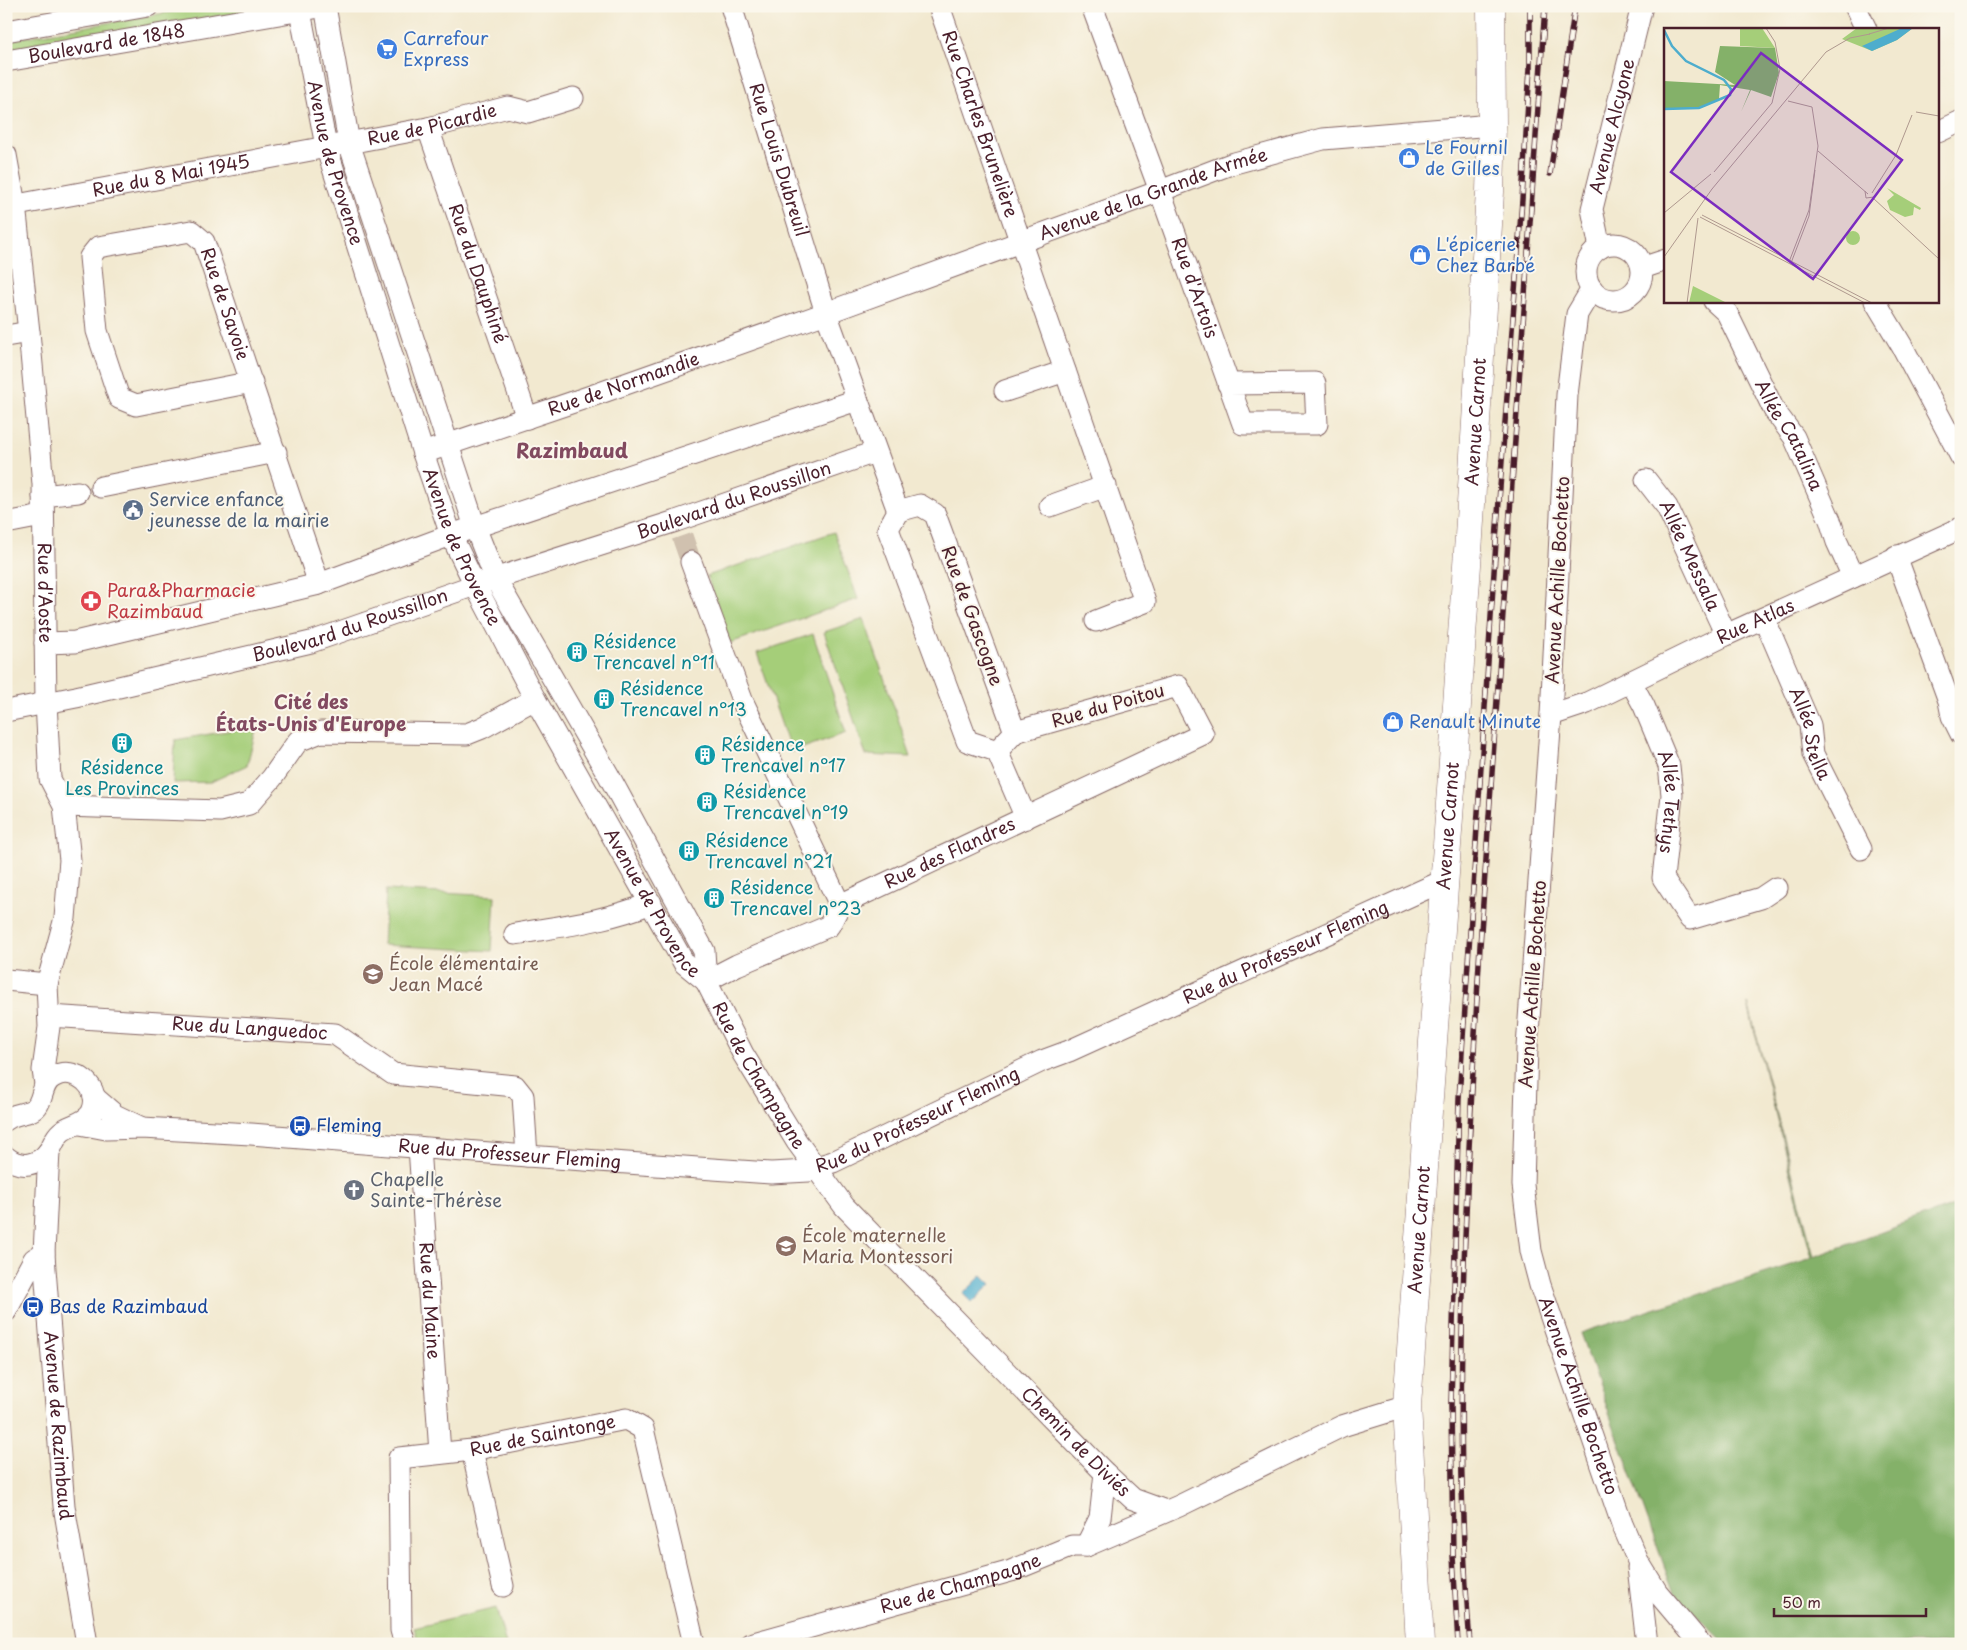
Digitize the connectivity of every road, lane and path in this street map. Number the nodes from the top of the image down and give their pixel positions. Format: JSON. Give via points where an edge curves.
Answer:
{"nodes":[{"id":1,"x":148,"y":6,"type":"edge"},
{"id":2,"x":325,"y":6,"type":"edge"},
{"id":3,"x":731,"y":6,"type":"edge"},
{"id":4,"x":939,"y":6,"type":"edge"},
{"id":5,"x":1092,"y":6,"type":"edge"},
{"id":6,"x":1491,"y":6,"type":"edge"},
{"id":7,"x":1642,"y":6,"type":"edge"},
{"id":8,"x":1855,"y":6,"type":"edge"},
{"id":9,"x":299,"y":8,"type":"edge"},
{"id":10,"x":1866,"y":28,"type":"edge"},
{"id":11,"x":6,"y":31,"type":"edge"},
{"id":12,"x":6,"y":61,"type":"edge"},
{"id":13,"x":573,"y":98,"type":"dead end"},
{"id":14,"x":1492,"y":125,"type":"junction"},
{"id":15,"x":428,"y":128,"type":"junction"},
{"id":16,"x":349,"y":143,"type":"junction"},
{"id":17,"x":326,"y":146,"type":"junction"},
{"id":18,"x":6,"y":155,"type":"edge"},
{"id":19,"x":1160,"y":191,"type":"junction"},
{"id":20,"x":10,"y":206,"type":"edge"},
{"id":21,"x":1021,"y":242,"type":"junction"},
{"id":22,"x":1600,"y":248,"type":"junction"},
{"id":23,"x":1664,"y":261,"type":"edge"},
{"id":24,"x":1642,"y":268,"type":"junction"},
{"id":25,"x":1592,"y":289,"type":"junction"},
{"id":26,"x":1715,"y":302,"type":"edge"},
{"id":27,"x":1876,"y":302,"type":"edge"},
{"id":28,"x":826,"y":313,"type":"junction"},
{"id":29,"x":29,"y":332,"type":"junction"},
{"id":30,"x":6,"y":336,"type":"edge"},
{"id":31,"x":1065,"y":371,"type":"junction"},
{"id":32,"x":252,"y":382,"type":"junction"},
{"id":33,"x":1228,"y":384,"type":"dead end"},
{"id":34,"x":1005,"y":392,"type":"dead end"},
{"id":35,"x":857,"y":400,"type":"junction"},
{"id":36,"x":527,"y":418,"type":"junction"},
{"id":37,"x":448,"y":446,"type":"junction"},
{"id":38,"x":276,"y":452,"type":"junction"},
{"id":39,"x":875,"y":452,"type":"junction"},
{"id":40,"x":423,"y":453,"type":"junction"},
{"id":41,"x":1961,"y":457,"type":"edge"},
{"id":42,"x":1646,"y":480,"type":"dead end"},
{"id":43,"x":1106,"y":486,"type":"junction"},
{"id":44,"x":101,"y":487,"type":"dead end"},
{"id":45,"x":78,"y":492,"type":"dead end"},
{"id":46,"x":43,"y":506,"type":"junction"},
{"id":47,"x":1050,"y":506,"type":"dead end"},
{"id":48,"x":898,"y":511,"type":"junction"},
{"id":49,"x":6,"y":523,"type":"edge"},
{"id":50,"x":474,"y":528,"type":"junction"},
{"id":51,"x":1961,"y":528,"type":"edge"},
{"id":52,"x":451,"y":535,"type":"junction"},
{"id":53,"x":1896,"y":556,"type":"junction"},
{"id":54,"x":691,"y":562,"type":"tunnel mouth"},
{"id":55,"x":1852,"y":577,"type":"junction"},
{"id":56,"x":496,"y":580,"type":"junction"},
{"id":57,"x":319,"y":584,"type":"junction"},
{"id":58,"x":475,"y":585,"type":"junction"},
{"id":59,"x":1764,"y":618,"type":"junction"},
{"id":60,"x":1096,"y":621,"type":"dead end"},
{"id":61,"x":1726,"y":635,"type":"junction"},
{"id":62,"x":45,"y":643,"type":"junction"},
{"id":63,"x":1631,"y":682,"type":"junction"},
{"id":64,"x":535,"y":699,"type":"junction"},
{"id":65,"x":46,"y":702,"type":"junction"},
{"id":66,"x":6,"y":711,"type":"edge"},
{"id":67,"x":1551,"y":716,"type":"junction"},
{"id":68,"x":1014,"y":732,"type":"junction"},
{"id":69,"x":1203,"y":734,"type":"joint"},
{"id":70,"x":1961,"y":734,"type":"edge"},
{"id":71,"x":997,"y":752,"type":"junction"},
{"id":72,"x":64,"y":806,"type":"junction"},
{"id":73,"x":1026,"y":818,"type":"junction"},
{"id":74,"x":1861,"y":849,"type":"dead end"},
{"id":75,"x":1444,"y":880,"type":"junction"},
{"id":76,"x":1776,"y":888,"type":"dead end"},
{"id":77,"x":651,"y":903,"type":"junction"},
{"id":78,"x":840,"y":905,"type":"junction"},
{"id":79,"x":515,"y":934,"type":"dead end"},
{"id":80,"x":6,"y":980,"type":"edge"},
{"id":81,"x":706,"y":981,"type":"junction"},
{"id":82,"x":47,"y":984,"type":"junction"},
{"id":83,"x":49,"y":1021,"type":"junction"},
{"id":84,"x":71,"y":1073,"type":"junction"},
{"id":85,"x":45,"y":1084,"type":"junction"},
{"id":86,"x":94,"y":1097,"type":"junction"},
{"id":87,"x":8,"y":1116,"type":"edge"},
{"id":88,"x":80,"y":1124,"type":"junction"},
{"id":89,"x":142,"y":1128,"type":"junction"},
{"id":90,"x":419,"y":1147,"type":"junction"},
{"id":91,"x":49,"y":1151,"type":"junction"},
{"id":92,"x":527,"y":1156,"type":"junction"},
{"id":93,"x":16,"y":1162,"type":"edge"},
{"id":94,"x":816,"y":1166,"type":"junction"},
{"id":95,"x":46,"y":1204,"type":"junction"},
{"id":96,"x":44,"y":1252,"type":"junction"},
{"id":97,"x":6,"y":1311,"type":"edge"},
{"id":98,"x":1406,"y":1406,"type":"junction"},
{"id":99,"x":472,"y":1450,"type":"junction"},
{"id":100,"x":440,"y":1453,"type":"junction"},
{"id":101,"x":1105,"y":1473,"type":"junction"},
{"id":102,"x":1166,"y":1512,"type":"junction"},
{"id":103,"x":1086,"y":1546,"type":"junction"},
{"id":104,"x":1638,"y":1562,"type":"junction"},
{"id":105,"x":503,"y":1586,"type":"dead end"},
{"id":106,"x":801,"y":1637,"type":"edge"},
{"id":107,"x":87,"y":1644,"type":"edge"},
{"id":108,"x":405,"y":1644,"type":"edge"},
{"id":109,"x":694,"y":1644,"type":"edge"},
{"id":110,"x":750,"y":1644,"type":"edge"},
{"id":111,"x":1420,"y":1644,"type":"edge"},
{"id":112,"x":1647,"y":1644,"type":"edge"},
{"id":113,"x":1701,"y":1644,"type":"edge"}],
"edges":[{"from":1,"to":11,"type":"street","name":"Boulevard de 1848"},
{"from":2,"to":9,"type":"street","name":"Boulevard de 1848"},
{"from":2,"to":16,"type":"street","name":"Avenue de Provence"},
{"from":3,"to":28,"type":"street","name":"Rue Louis Dubreuil"},
{"from":4,"to":21,"type":"street","name":"Rue Charles Brunelière"},
{"from":5,"to":19,"type":"street","name":"Rue d'Artois"},
{"from":6,"to":14,"type":"main road","name":"Avenue Carnot"},
{"from":7,"to":22,"type":"street","name":"Avenue Alcyone","via":[[1592,209]]},
{"from":8,"to":10,"type":"street"},
{"from":9,"to":12,"type":"street","name":"Boulevard de 1848"},
{"from":9,"to":17,"type":"street","name":"Avenue de Provence"},
{"from":13,"to":15,"type":"street","name":"Rue de Picardie","via":[[528,112],[508,108]]},
{"from":14,"to":19,"type":"street","name":"Avenue de la Grande Armée","via":[[1323,139],[1231,164]]},
{"from":14,"to":75,"type":"main road","name":"Avenue Carnot","via":[[1476,429]]},
{"from":15,"to":16,"type":"street","name":"Rue de Picardie"},
{"from":15,"to":36,"type":"street","name":"Rue du Dauphiné"},
{"from":16,"to":17,"type":"street","name":"Rue de Picardie"},
{"from":16,"to":37,"type":"street","name":"Avenue de Provence"},
{"from":17,"to":20,"type":"street","name":"Rue du 8 Mai 1945"},
{"from":17,"to":40,"type":"street","name":"Avenue de Provence"},
{"from":18,"to":20,"type":"street","name":"Rue d'Aoste"},
{"from":19,"to":21,"type":"street","name":"Avenue de la Grande Armée"},
{"from":19,"to":33,"type":"street","name":"Rue d'Artois"},
{"from":20,"to":29,"type":"street","name":"Rue d'Aoste"},
{"from":21,"to":28,"type":"street","name":"Avenue de la Grande Armée"},
{"from":21,"to":31,"type":"street","name":"Rue Charles Brunelière"},
{"from":22,"to":24,"type":"street","via":[[1609,244],[1627,247]]},
{"from":22,"to":25,"type":"street","via":[[1588,262],[1586,271]]},
{"from":23,"to":24,"type":"street"},
{"from":24,"to":25,"type":"street","via":[[1638,286],[1625,298],[1607,299]]},
{"from":25,"to":67,"type":"street","name":"Avenue Achille Bochetto","via":[[1577,314],[1567,394]]},
{"from":26,"to":55,"type":"street","name":"Allée Catalina","via":[[1727,313],[1774,410],[1794,437]]},
{"from":27,"to":41,"type":"street"},
{"from":28,"to":35,"type":"street"},
{"from":28,"to":36,"type":"street","name":"Rue de Normandie"},
{"from":29,"to":30,"type":"street"},
{"from":29,"to":46,"type":"street","name":"Rue d'Aoste"},
{"from":31,"to":34,"type":"street"},
{"from":31,"to":43,"type":"street","name":"Rue Charles Brunelière"},
{"from":32,"to":32,"type":"street","name":"Rue de Savoie","via":[[204,242],[191,231],[98,247],[90,257],[97,331],[119,398],[136,405]]},
{"from":32,"to":38,"type":"street","name":"Rue de Savoie"},
{"from":35,"to":39,"type":"street"},
{"from":35,"to":50,"type":"street"},
{"from":36,"to":37,"type":"street","name":"Rue de Normandie"},
{"from":37,"to":40,"type":"street","name":"Rue de Normandie"},
{"from":37,"to":50,"type":"street","name":"Avenue de Provence"},
{"from":38,"to":44,"type":"street"},
{"from":38,"to":57,"type":"street","name":"Rue de Savoie"},
{"from":39,"to":48,"type":"street"},
{"from":39,"to":56,"type":"street","name":"Boulevard du Roussillon","via":[[679,528]]},
{"from":40,"to":52,"type":"street","name":"Avenue de Provence"},
{"from":42,"to":61,"type":"street","name":"Allée Messala","via":[[1667,506]]},
{"from":43,"to":47,"type":"street"},
{"from":43,"to":60,"type":"street","name":"Rue Charles Brunelière","via":[[1145,602]]},
{"from":45,"to":46,"type":"street"},
{"from":46,"to":49,"type":"street"},
{"from":46,"to":62,"type":"street","name":"Rue d'Aoste"},
{"from":48,"to":68,"type":"street","name":"Rue de Gascogne","via":[[920,506],[935,514]]},
{"from":48,"to":71,"type":"street","via":[[888,529],[967,741]]},
{"from":50,"to":52,"type":"street"},
{"from":50,"to":56,"type":"street","name":"Avenue de Provence"},
{"from":51,"to":53,"type":"street","name":"Rue Atlas"},
{"from":52,"to":57,"type":"street"},
{"from":52,"to":58,"type":"street","name":"Avenue de Provence"},
{"from":53,"to":55,"type":"street","name":"Rue Atlas"},
{"from":53,"to":70,"type":"street"},
{"from":54,"to":78,"type":"street","via":[[742,700]]},
{"from":55,"to":59,"type":"street","name":"Rue Atlas"},
{"from":56,"to":58,"type":"street","name":"Boulevard du Roussillon"},
{"from":56,"to":81,"type":"street","name":"Avenue de Provence","via":[[609,776],[704,951]]},
{"from":57,"to":62,"type":"street","via":[[75,642]]},
{"from":58,"to":64,"type":"street","name":"Avenue de Provence"},
{"from":58,"to":65,"type":"street","name":"Boulevard du Roussillon","via":[[311,642]]},
{"from":59,"to":61,"type":"street","name":"Rue Atlas"},
{"from":59,"to":74,"type":"street","name":"Allée Stella","via":[[1810,725],[1813,754]]},
{"from":61,"to":63,"type":"street","name":"Rue Atlas"},
{"from":62,"to":65,"type":"street","name":"Rue d'Aoste"},
{"from":63,"to":67,"type":"street","name":"Rue Atlas"},
{"from":63,"to":76,"type":"street","name":"Allée Tethys","via":[[1669,766],[1672,795],[1663,878],[1690,919],[1761,898]]},
{"from":64,"to":72,"type":"street","via":[[467,734],[321,732],[298,741],[249,804],[220,811]]},
{"from":64,"to":77,"type":"street","name":"Avenue de Provence"},
{"from":65,"to":66,"type":"street","name":"Boulevard du Roussillon"},
{"from":65,"to":72,"type":"street","name":"Rue d'Aoste","via":[[50,779]]},
{"from":67,"to":104,"type":"street","name":"Avenue Achille Bochetto","via":[[1528,1030],[1523,1185],[1531,1251],[1540,1285]]},
{"from":68,"to":69,"type":"street","name":"Rue du Poitou","via":[[1178,686]]},
{"from":68,"to":71,"type":"street"},
{"from":69,"to":73,"type":"street","name":"Rue des Flandres"},
{"from":71,"to":73,"type":"street"},
{"from":72,"to":82,"type":"street","name":"Rue d'Aoste","via":[[70,860],[65,918]]},
{"from":73,"to":78,"type":"street","name":"Rue des Flandres"},
{"from":75,"to":94,"type":"street","name":"Rue du Professeur Fleming","via":[[1069,1052],[1042,1061],[833,1162]]},
{"from":75,"to":98,"type":"main road","name":"Avenue Carnot"},
{"from":77,"to":79,"type":"street","via":[[594,921]]},
{"from":77,"to":81,"type":"street","name":"Avenue de Provence","via":[[684,963]]},
{"from":78,"to":81,"type":"street","via":[[829,926]]},
{"from":80,"to":82,"type":"street"},
{"from":81,"to":94,"type":"street","name":"Rue de Champagne","via":[[743,1054],[797,1142]]},
{"from":82,"to":83,"type":"street","name":"Rue d'Aoste"},
{"from":83,"to":84,"type":"street","name":"Rue d'Aoste","via":[[59,1063]]},
{"from":83,"to":85,"type":"street","name":"Rue d'Aoste","via":[[43,1070]]},
{"from":83,"to":92,"type":"street","name":"Rue du Languedoc","via":[[336,1034],[393,1074],[515,1086],[523,1096]]},
{"from":84,"to":85,"type":"street","via":[[54,1076]]},
{"from":84,"to":86,"type":"street","name":"Rue d'Aoste","via":[[89,1084]]},
{"from":85,"to":87,"type":"street","via":[[37,1106],[29,1112]]},
{"from":86,"to":88,"type":"street","via":[[92,1112]]},
{"from":86,"to":89,"type":"street","name":"Rue du Professeur Fleming","via":[[115,1115]]},
{"from":88,"to":89,"type":"street","name":"Rue du Professeur Fleming","via":[[106,1129]]},
{"from":88,"to":91,"type":"street","via":[[67,1127],[56,1136]]},
{"from":89,"to":90,"type":"street","name":"Rue du Professeur Fleming"},
{"from":90,"to":92,"type":"street","name":"Rue du Professeur Fleming"},
{"from":90,"to":100,"type":"street","name":"Rue du Maine"},
{"from":91,"to":93,"type":"street","via":[[38,1162]]},
{"from":91,"to":95,"type":"street","name":"Avenue de Razimbaud"},
{"from":92,"to":94,"type":"street","name":"Rue du Professeur Fleming","via":[[771,1173],[809,1171]]},
{"from":93,"to":95,"type":"street"},
{"from":94,"to":101,"type":"street","name":"Chemin de Diviés","via":[[844,1206]]},
{"from":95,"to":96,"type":"street","name":"Avenue de Razimbaud"},
{"from":96,"to":97,"type":"street","via":[[34,1259]]},
{"from":96,"to":107,"type":"street","name":"Avenue de Razimbaud","via":[[64,1506]]},
{"from":98,"to":102,"type":"street","via":[[1342,1426]]},
{"from":98,"to":111,"type":"main road","name":"Avenue Carnot"},
{"from":99,"to":100,"type":"street","name":"Rue de Saintonge"},
{"from":99,"to":105,"type":"street"},
{"from":99,"to":109,"type":"street","name":"Rue de Saintonge","via":[[626,1419],[643,1429]]},
{"from":100,"to":108,"type":"street","name":"Rue de Saintonge","via":[[399,1458],[401,1630]]},
{"from":101,"to":102,"type":"street","name":"Chemin de Diviés","via":[[1133,1499]]},
{"from":101,"to":103,"type":"street","via":[[1100,1518]]},
{"from":102,"to":103,"type":"street","name":"Rue de Champagne"},
{"from":103,"to":106,"type":"street","name":"Rue de Champagne","via":[[1072,1546],[1011,1571]]},
{"from":104,"to":112,"type":"street"},
{"from":104,"to":113,"type":"street","name":"Avenue Achille Bochetto","via":[[1657,1592]]},
{"from":106,"to":110,"type":"street","name":"Rue de Champagne"}]}
